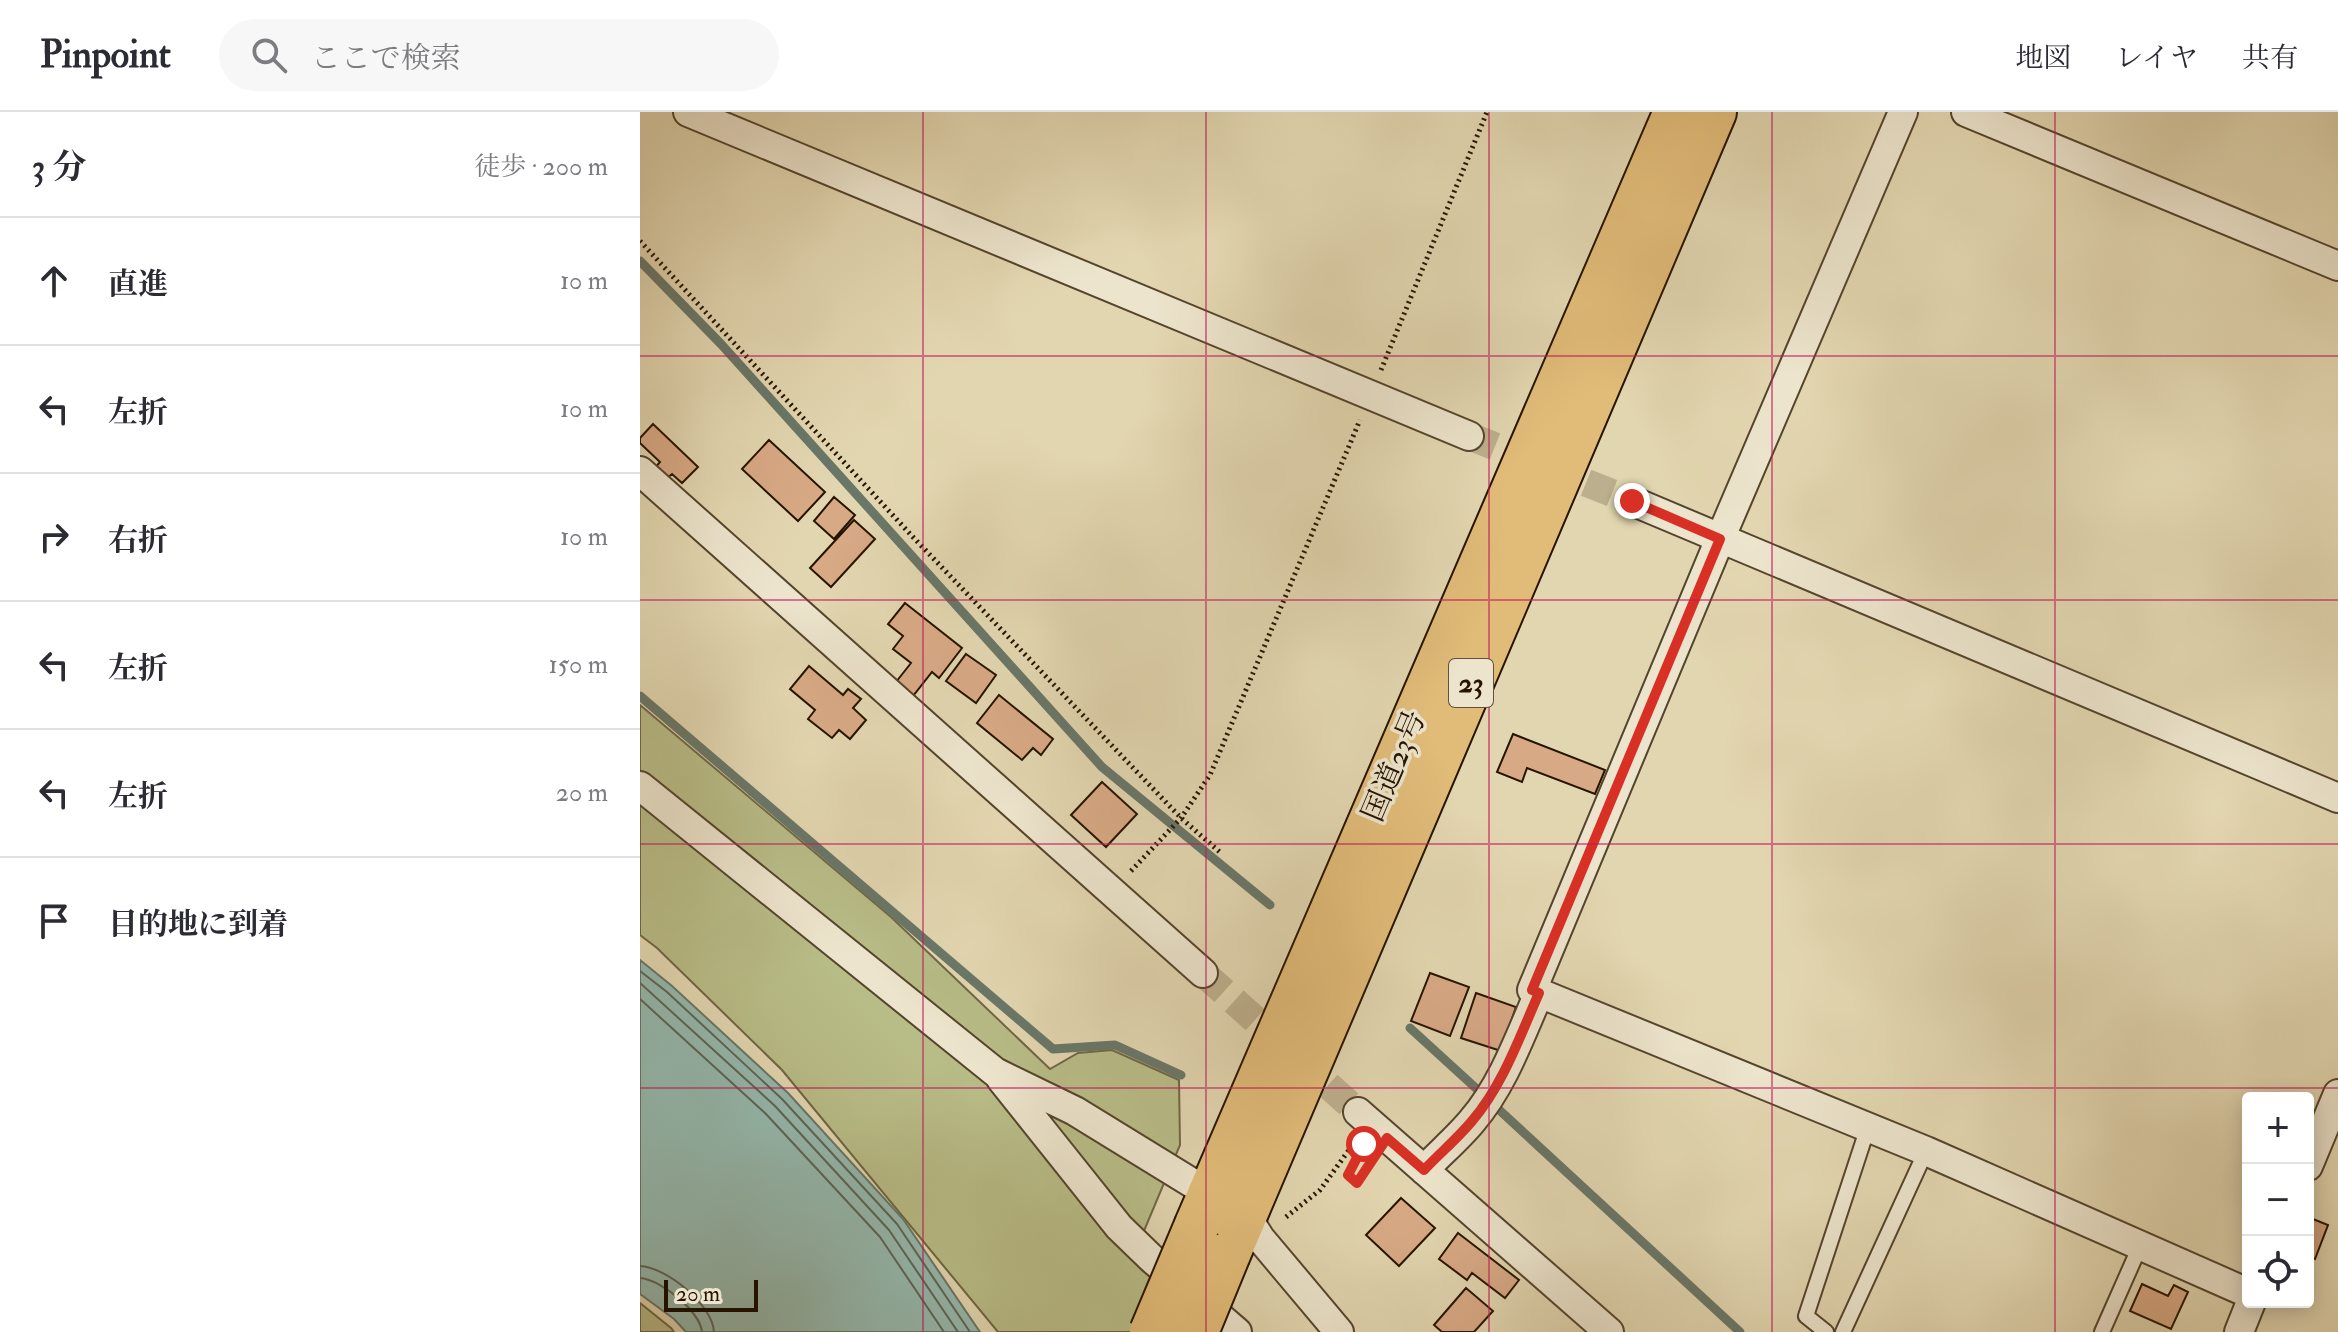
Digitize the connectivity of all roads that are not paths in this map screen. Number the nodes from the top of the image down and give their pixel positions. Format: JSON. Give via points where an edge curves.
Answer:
{"nodes":[{"id":1,"x":688,"y":112,"type":"edge"},
{"id":2,"x":1676,"y":112,"type":"edge"},
{"id":3,"x":1714,"y":112,"type":"edge"},
{"id":4,"x":1903,"y":112,"type":"edge"},
{"id":5,"x":1966,"y":112,"type":"edge"},
{"id":6,"x":2338,"y":266,"type":"edge"},
{"id":7,"x":1469,"y":436,"type":"tunnel mouth"},
{"id":8,"x":640,"y":471,"type":"edge"},
{"id":9,"x":1632,"y":501,"type":"tunnel mouth"},
{"id":10,"x":1720,"y":539,"type":"junction"},
{"id":11,"x":640,"y":786,"type":"edge"},
{"id":12,"x":2338,"y":798,"type":"edge"},
{"id":13,"x":1203,"y":973,"type":"tunnel mouth"},
{"id":14,"x":1539,"y":993,"type":"junction"},
{"id":15,"x":995,"y":1072,"type":"junction"},
{"id":16,"x":2338,"y":1094,"type":"edge"},
{"id":17,"x":1358,"y":1112,"type":"tunnel mouth"},
{"id":18,"x":1868,"y":1127,"type":"junction"},
{"id":19,"x":1926,"y":1151,"type":"junction"},
{"id":20,"x":2309,"y":1164,"type":"edge"},
{"id":21,"x":1424,"y":1170,"type":"junction"},
{"id":22,"x":1228,"y":1225,"type":"junction"},
{"id":23,"x":2140,"y":1246,"type":"junction"},
{"id":24,"x":2242,"y":1290,"type":"edge"},
{"id":25,"x":2249,"y":1308,"type":"edge"},
{"id":26,"x":1152,"y":1332,"type":"edge"},
{"id":27,"x":1196,"y":1332,"type":"edge"},
{"id":28,"x":1237,"y":1332,"type":"edge"},
{"id":29,"x":1339,"y":1332,"type":"edge"},
{"id":30,"x":1609,"y":1332,"type":"edge"},
{"id":31,"x":1826,"y":1332,"type":"edge"},
{"id":32,"x":1843,"y":1332,"type":"edge"},
{"id":33,"x":2102,"y":1332,"type":"edge"},
{"id":34,"x":2239,"y":1332,"type":"edge"}],
"edges":[{"from":1,"to":7,"type":"street"},
{"from":2,"to":22,"type":"highway","name":"国道23号","number":"23"},
{"from":3,"to":22,"type":"highway","name":"国道23号","number":"23"},
{"from":4,"to":10,"type":"street"},
{"from":5,"to":6,"type":"street"},
{"from":8,"to":13,"type":"street"},
{"from":9,"to":10,"type":"street"},
{"from":10,"to":12,"type":"street"},
{"from":10,"to":14,"type":"street","via":[[1532,990]]},
{"from":11,"to":15,"type":"street"},
{"from":14,"to":18,"type":"street"},
{"from":14,"to":21,"type":"street","via":[[1484,1104]]},
{"from":15,"to":22,"type":"street","via":[[1075,1111]]},
{"from":15,"to":28,"type":"street","via":[[1119,1227]]},
{"from":16,"to":20,"type":"street"},
{"from":17,"to":21,"type":"street"},
{"from":18,"to":19,"type":"street"},
{"from":18,"to":31,"type":"lane","via":[[1806,1316]]},
{"from":19,"to":23,"type":"street"},
{"from":19,"to":32,"type":"lane"},
{"from":21,"to":30,"type":"street"},
{"from":22,"to":26,"type":"highway","name":"国道23号","number":"23","bridge":true},
{"from":22,"to":27,"type":"highway","name":"国道23号","number":"23","bridge":true},
{"from":22,"to":29,"type":"street"},
{"from":23,"to":24,"type":"street"},
{"from":23,"to":33,"type":"lane"},
{"from":25,"to":34,"type":"street"}]}
